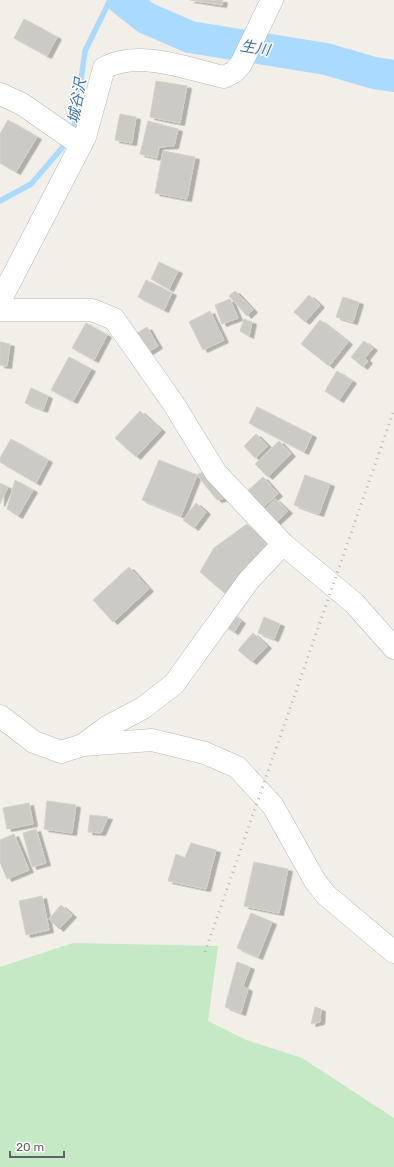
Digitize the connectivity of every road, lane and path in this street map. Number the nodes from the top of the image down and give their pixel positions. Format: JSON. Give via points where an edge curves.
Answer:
{"nodes":[{"id":1,"x":269,"y":7,"type":"edge"},
{"id":2,"x":0,"y":94,"type":"edge"},
{"id":3,"x":80,"y":144,"type":"junction"},
{"id":4,"x":0,"y":301,"type":"edge"},
{"id":5,"x":0,"y":310,"type":"edge"},
{"id":6,"x":283,"y":544,"type":"junction"},
{"id":7,"x":394,"y":648,"type":"edge"},
{"id":8,"x":0,"y":716,"type":"edge"},
{"id":9,"x":83,"y":745,"type":"junction"},
{"id":10,"x":394,"y":952,"type":"edge"}],
"edges":[{"from":1,"to":3,"type":"street","via":[[241,64],[234,72],[224,77],[155,62],[127,61],[113,63],[104,68],[85,137]]},
{"from":2,"to":3,"type":"street","via":[[22,104]]},
{"from":3,"to":4,"type":"street"},
{"from":5,"to":6,"type":"street","via":[[92,310],[114,318],[216,473]]},
{"from":6,"to":7,"type":"street","via":[[354,603]]},
{"from":6,"to":9,"type":"street","via":[[249,580],[174,684],[143,708],[107,727]]},
{"from":8,"to":9,"type":"street","via":[[34,742],[48,748],[61,752]]},
{"from":9,"to":10,"type":"street","via":[[152,740],[205,753],[237,767],[273,806],[315,881],[326,895]]}]}
